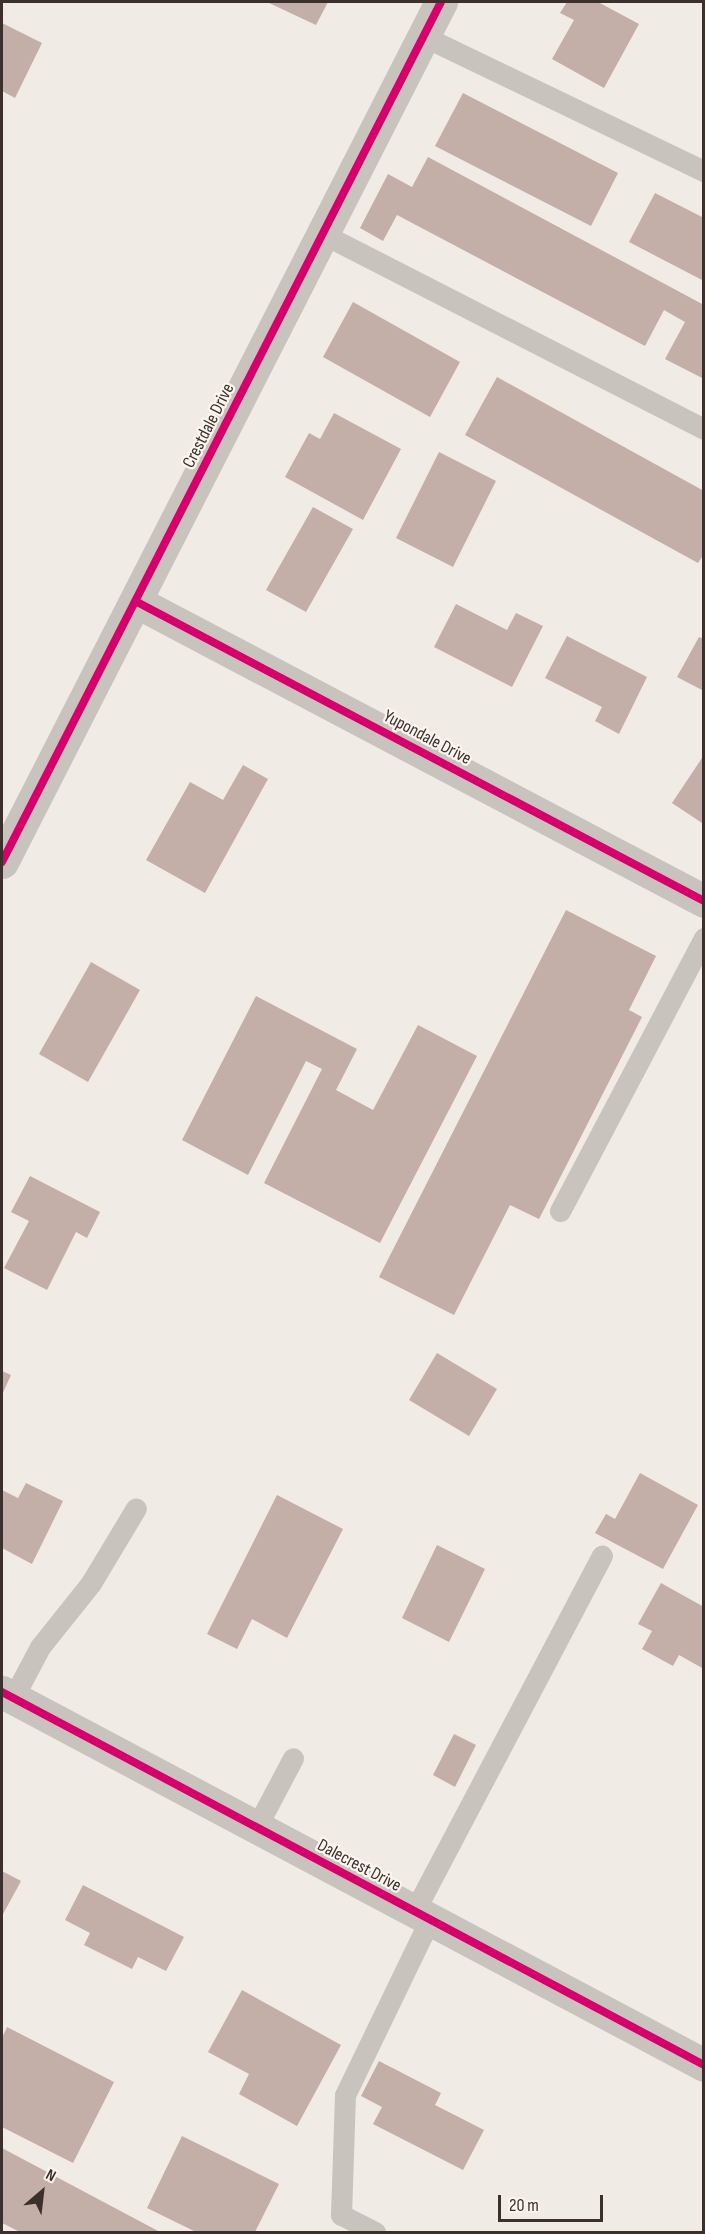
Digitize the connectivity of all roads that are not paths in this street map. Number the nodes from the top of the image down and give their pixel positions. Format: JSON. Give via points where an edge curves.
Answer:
{"nodes":[{"id":1,"x":441,"y":2,"type":"edge"},
{"id":2,"x":423,"y":36,"type":"junction"},
{"id":3,"x":704,"y":171,"type":"edge"},
{"id":4,"x":323,"y":234,"type":"junction"},
{"id":5,"x":704,"y":429,"type":"edge"},
{"id":6,"x":137,"y":602,"type":"junction"},
{"id":7,"x":2,"y":862,"type":"edge"},
{"id":8,"x":704,"y":901,"type":"edge"},
{"id":9,"x":704,"y":938,"type":"edge"},
{"id":10,"x":560,"y":1211,"type":"dead end"},
{"id":11,"x":136,"y":1508,"type":"dead end"},
{"id":12,"x":602,"y":1556,"type":"dead end"},
{"id":13,"x":8,"y":1695,"type":"edge"},
{"id":14,"x":293,"y":1758,"type":"dead end"},
{"id":15,"x":256,"y":1828,"type":"junction"},
{"id":16,"x":422,"y":1917,"type":"junction"},
{"id":17,"x":704,"y":2065,"type":"edge"},
{"id":18,"x":375,"y":2232,"type":"edge"}],
"edges":[{"from":1,"to":2,"type":"street","name":"Crestdale Drive"},
{"from":2,"to":3,"type":"lane"},
{"from":2,"to":4,"type":"street","name":"Crestdale Drive"},
{"from":4,"to":5,"type":"lane"},
{"from":4,"to":6,"type":"street","name":"Crestdale Drive"},
{"from":6,"to":7,"type":"street","name":"Crestdale Drive"},
{"from":6,"to":8,"type":"street","name":"Yupondale Drive"},
{"from":9,"to":10,"type":"lane"},
{"from":11,"to":13,"type":"lane","via":[[92,1583],[40,1647]]},
{"from":12,"to":16,"type":"lane"},
{"from":13,"to":15,"type":"street","name":"Dalecrest Drive"},
{"from":14,"to":15,"type":"lane"},
{"from":15,"to":16,"type":"street","name":"Dalecrest Drive"},
{"from":16,"to":17,"type":"street","name":"Dalecrest Drive"},
{"from":16,"to":18,"type":"lane","via":[[345,2095],[340,2215]]}]}
